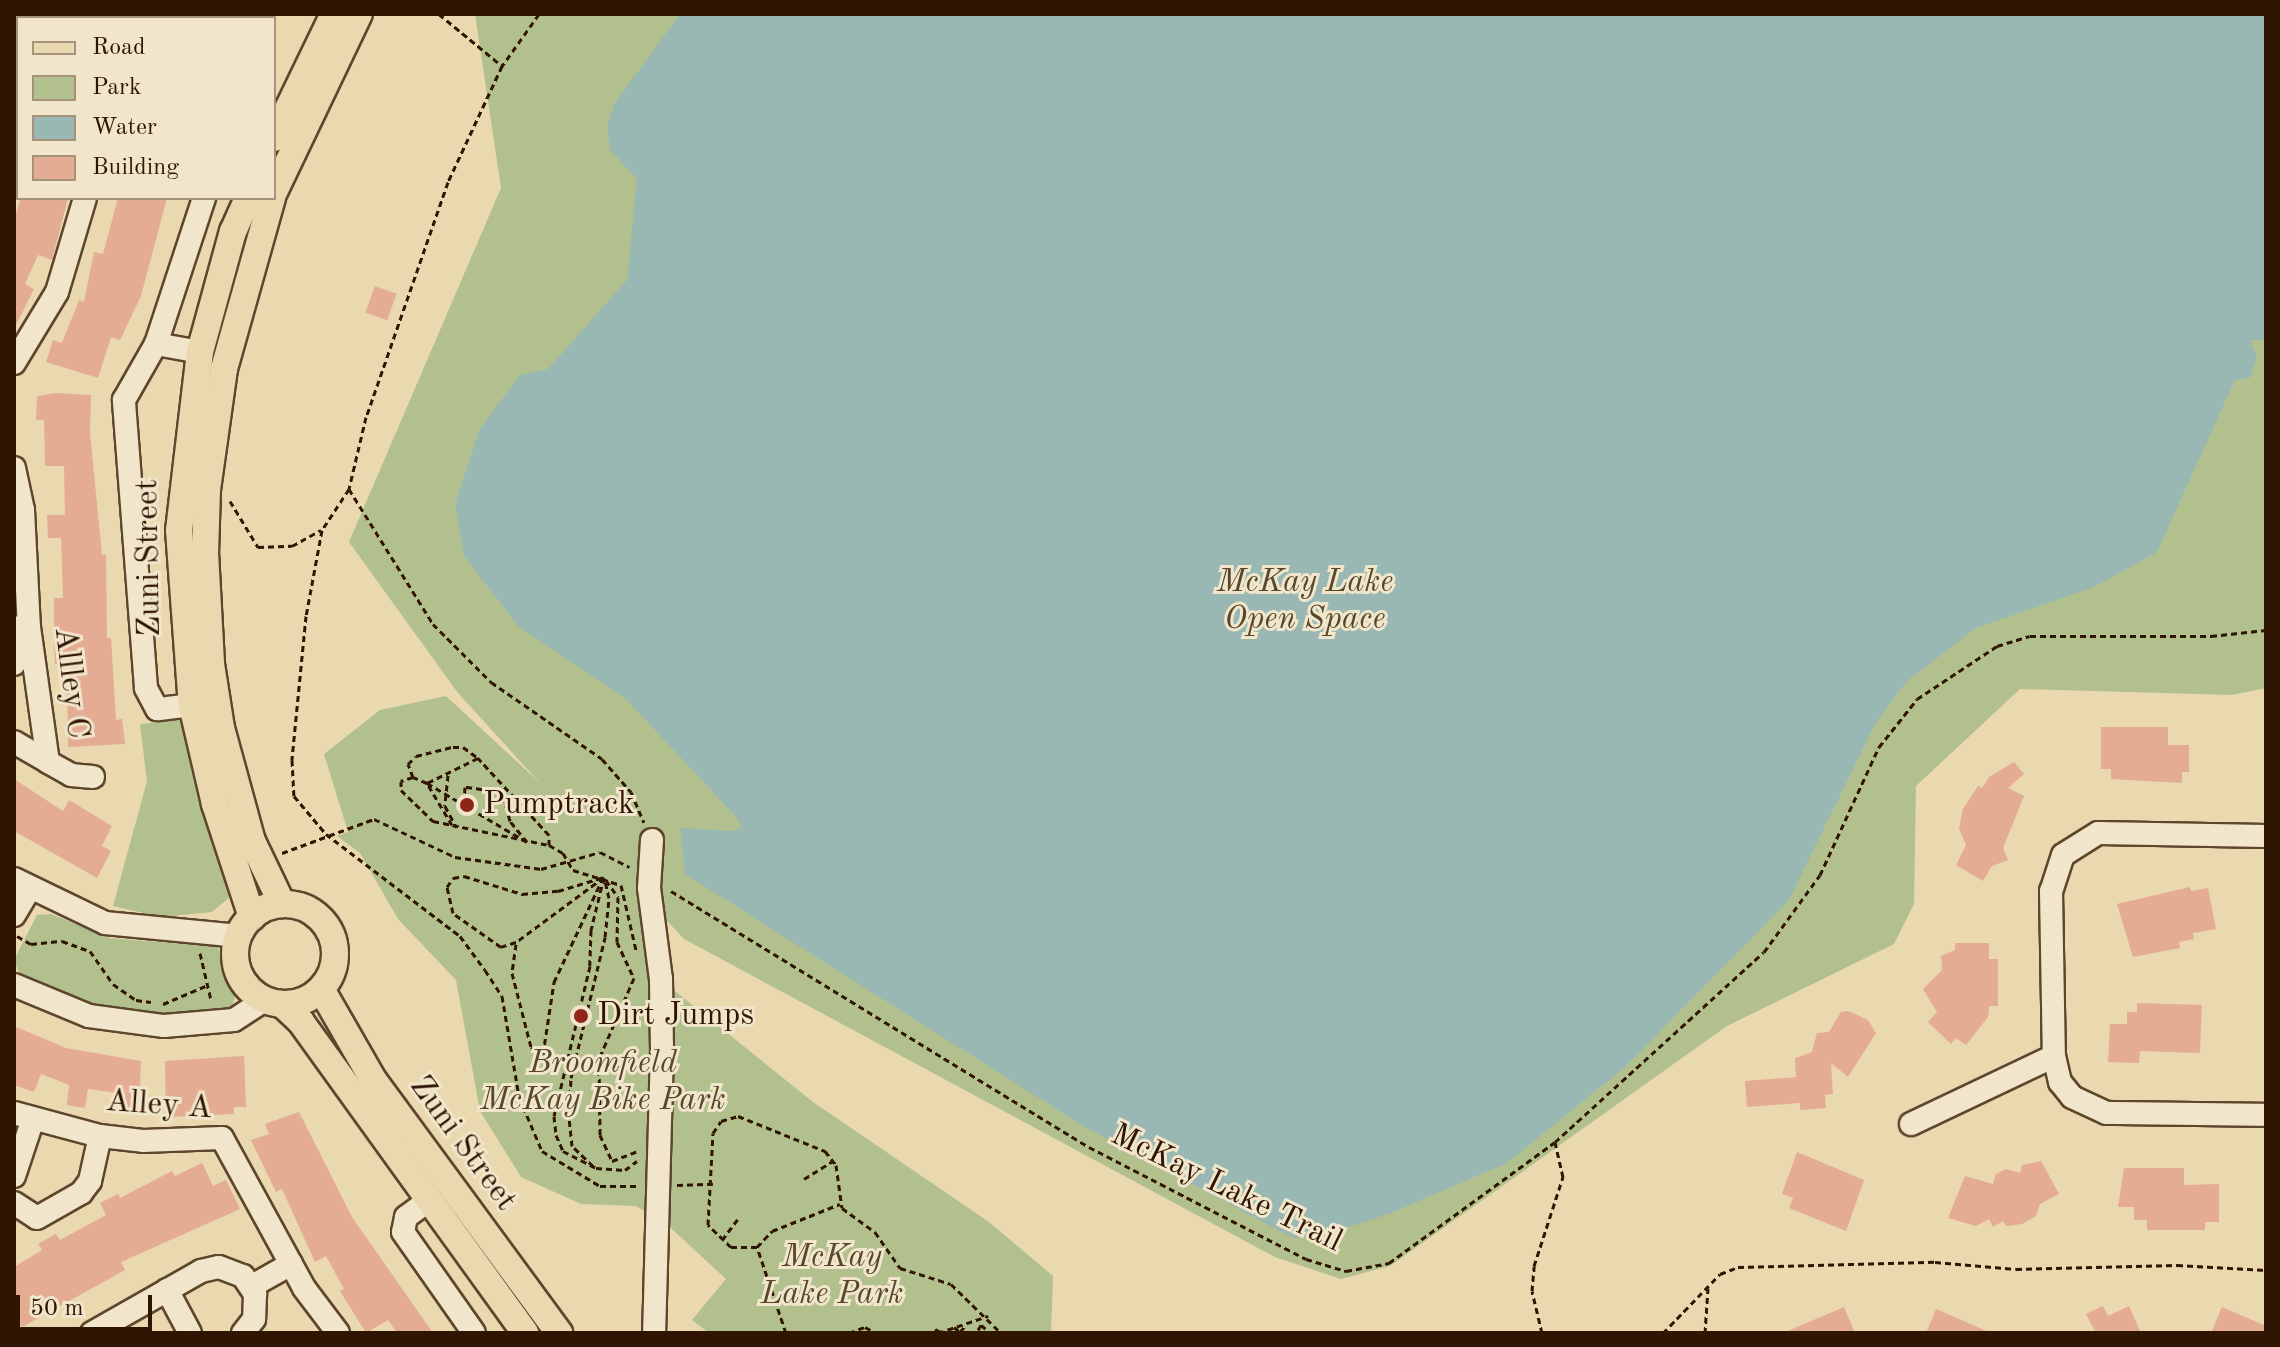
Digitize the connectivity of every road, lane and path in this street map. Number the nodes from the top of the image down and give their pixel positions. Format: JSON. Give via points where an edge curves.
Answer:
{"nodes":[{"id":1,"x":334,"y":14,"type":"edge"},
{"id":2,"x":359,"y":14,"type":"edge"},
{"id":3,"x":439,"y":14,"type":"edge"},
{"id":4,"x":539,"y":14,"type":"edge"},
{"id":5,"x":502,"y":66,"type":"junction"},
{"id":6,"x":280,"y":108,"type":"edge"},
{"id":7,"x":276,"y":128,"type":"edge"},
{"id":8,"x":276,"y":188,"type":"edge"},
{"id":9,"x":84,"y":200,"type":"edge"},
{"id":10,"x":203,"y":200,"type":"edge"},
{"id":11,"x":247,"y":200,"type":"edge"},
{"id":12,"x":271,"y":200,"type":"edge"},
{"id":13,"x":156,"y":344,"type":"junction"},
{"id":14,"x":200,"y":352,"type":"junction"},
{"id":15,"x":14,"y":363,"type":"edge"},
{"id":16,"x":14,"y":468,"type":"edge"},
{"id":17,"x":349,"y":489,"type":"junction"},
{"id":18,"x":227,"y":499,"type":"dead end"},
{"id":19,"x":322,"y":530,"type":"junction"},
{"id":20,"x":20,"y":543,"type":"edge"},
{"id":21,"x":28,"y":568,"type":"junction"},
{"id":22,"x":2266,"y":630,"type":"edge"},
{"id":23,"x":14,"y":664,"type":"edge"},
{"id":24,"x":192,"y":705,"type":"junction"},
{"id":25,"x":14,"y":742,"type":"edge"},
{"id":26,"x":478,"y":758,"type":"junction"},
{"id":27,"x":48,"y":762,"type":"junction"},
{"id":28,"x":448,"y":775,"type":"junction"},
{"id":29,"x":93,"y":777,"type":"dead end"},
{"id":30,"x":413,"y":777,"type":"junction"},
{"id":31,"x":427,"y":783,"type":"junction"},
{"id":32,"x":445,"y":789,"type":"junction"},
{"id":33,"x":464,"y":802,"type":"junction"},
{"id":34,"x":454,"y":827,"type":"junction"},
{"id":35,"x":326,"y":834,"type":"junction"},
{"id":36,"x":2266,"y":836,"type":"edge"},
{"id":37,"x":652,"y":840,"type":"joint"},
{"id":38,"x":527,"y":842,"type":"junction"},
{"id":39,"x":549,"y":845,"type":"junction"},
{"id":40,"x":282,"y":853,"type":"dead end"},
{"id":41,"x":567,"y":860,"type":"junction"},
{"id":42,"x":604,"y":877,"type":"junction"},
{"id":43,"x":22,"y":883,"type":"edge"},
{"id":44,"x":658,"y":883,"type":"junction"},
{"id":45,"x":672,"y":891,"type":"junction"},
{"id":46,"x":282,"y":904,"type":"junction"},
{"id":47,"x":14,"y":915,"type":"edge"},
{"id":48,"x":245,"y":926,"type":"junction"},
{"id":49,"x":14,"y":934,"type":"edge"},
{"id":50,"x":197,"y":942,"type":"dead end"},
{"id":51,"x":516,"y":942,"type":"junction"},
{"id":52,"x":642,"y":960,"type":"dead end"},
{"id":53,"x":14,"y":985,"type":"edge"},
{"id":54,"x":208,"y":985,"type":"junction"},
{"id":55,"x":321,"y":989,"type":"junction"},
{"id":56,"x":274,"y":1002,"type":"junction"},
{"id":57,"x":212,"y":1011,"type":"dead end"},
{"id":58,"x":2054,"y":1056,"type":"junction"},
{"id":59,"x":2266,"y":1115,"type":"edge"},
{"id":60,"x":23,"y":1116,"type":"edge"},
{"id":61,"x":1911,"y":1124,"type":"dead end"},
{"id":62,"x":100,"y":1136,"type":"junction"},
{"id":63,"x":1555,"y":1142,"type":"junction"},
{"id":64,"x":833,"y":1161,"type":"junction"},
{"id":65,"x":596,"y":1168,"type":"junction"},
{"id":66,"x":14,"y":1176,"type":"edge"},
{"id":67,"x":804,"y":1179,"type":"dead end"},
{"id":68,"x":713,"y":1184,"type":"junction"},
{"id":69,"x":660,"y":1185,"type":"junction"},
{"id":70,"x":428,"y":1201,"type":"junction"},
{"id":71,"x":14,"y":1203,"type":"edge"},
{"id":72,"x":840,"y":1204,"type":"junction"},
{"id":73,"x":738,"y":1219,"type":"dead end"},
{"id":74,"x":722,"y":1240,"type":"junction"},
{"id":75,"x":757,"y":1247,"type":"junction"},
{"id":76,"x":291,"y":1264,"type":"junction"},
{"id":77,"x":2266,"y":1270,"type":"edge"},
{"id":78,"x":252,"y":1286,"type":"junction"},
{"id":79,"x":1708,"y":1288,"type":"junction"},
{"id":80,"x":167,"y":1290,"type":"junction"},
{"id":81,"x":985,"y":1318,"type":"junction"},
{"id":82,"x":979,"y":1324,"type":"junction"},
{"id":83,"x":966,"y":1326,"type":"junction"},
{"id":84,"x":954,"y":1327,"type":"junction"},
{"id":85,"x":978,"y":1330,"type":"dead end"},
{"id":86,"x":939,"y":1332,"type":"edge"},
{"id":87,"x":92,"y":1333,"type":"edge"},
{"id":88,"x":190,"y":1333,"type":"edge"},
{"id":89,"x":243,"y":1333,"type":"edge"},
{"id":90,"x":338,"y":1333,"type":"edge"},
{"id":91,"x":474,"y":1333,"type":"edge"},
{"id":92,"x":525,"y":1333,"type":"edge"},
{"id":93,"x":559,"y":1333,"type":"edge"},
{"id":94,"x":654,"y":1333,"type":"edge"},
{"id":95,"x":786,"y":1333,"type":"edge"},
{"id":96,"x":849,"y":1333,"type":"edge"},
{"id":97,"x":876,"y":1333,"type":"edge"},
{"id":98,"x":960,"y":1333,"type":"edge"},
{"id":99,"x":991,"y":1333,"type":"edge"},
{"id":100,"x":1001,"y":1333,"type":"edge"},
{"id":101,"x":1542,"y":1333,"type":"edge"},
{"id":102,"x":1663,"y":1333,"type":"edge"},
{"id":103,"x":1705,"y":1333,"type":"edge"}],
"edges":[{"from":1,"to":6,"type":"main road"},
{"from":2,"to":8,"type":"main road"},
{"from":3,"to":5,"type":"path"},
{"from":4,"to":5,"type":"path"},
{"from":5,"to":17,"type":"path","via":[[448,182],[366,417]]},
{"from":6,"to":7,"type":"main road"},
{"from":9,"to":15,"type":"street","via":[[57,292]]},
{"from":10,"to":13,"type":"street"},
{"from":11,"to":14,"type":"main road","name":"Zuni Street","via":[[233,231]]},
{"from":12,"to":46,"type":"main road","name":"Zuni Street","via":[[246,273],[224,369],[208,475],[205,552],[211,664],[221,728],[252,841]]},
{"from":13,"to":14,"type":"street"},
{"from":13,"to":24,"type":"street","via":[[124,400],[146,688],[157,709]]},
{"from":14,"to":24,"type":"main road","name":"Zuni Street","via":[[179,530]]},
{"from":16,"to":20,"type":"street","name":"Allley C"},
{"from":17,"to":19,"type":"path"},
{"from":17,"to":37,"type":"path","via":[[433,624],[491,682],[602,759],[631,792]]},
{"from":18,"to":19,"type":"path","via":[[235,502],[245,532],[258,547],[292,546]]},
{"from":19,"to":35,"type":"path","via":[[306,616],[292,760],[294,796]]},
{"from":20,"to":21,"type":"street","name":"Allley C"},
{"from":21,"to":23,"type":"street"},
{"from":21,"to":27,"type":"street","name":"Allley C","via":[[33,670]]},
{"from":22,"to":63,"type":"path","name":"McKay Lake Trail","via":[[2211,636],[2030,636],[1997,646],[1917,699],[1879,747],[1820,875],[1778,935],[1666,1045]]},
{"from":24,"to":48,"type":"main road","name":"Zuni Street"},
{"from":25,"to":27,"type":"street"},
{"from":26,"to":28,"type":"path","via":[[461,762]]},
{"from":26,"to":30,"type":"path","via":[[463,747],[416,756],[408,764]]},
{"from":26,"to":39,"type":"path","via":[[549,835]]},
{"from":27,"to":29,"type":"street","name":"Allley C","via":[[71,775]]},
{"from":28,"to":31,"type":"path"},
{"from":28,"to":32,"type":"path"},
{"from":30,"to":31,"type":"path"},
{"from":30,"to":34,"type":"path","via":[[401,781],[401,790],[433,821]]},
{"from":31,"to":32,"type":"path"},
{"from":31,"to":34,"type":"path"},
{"from":32,"to":33,"type":"path"},
{"from":32,"to":34,"type":"path"},
{"from":33,"to":38,"type":"path"},
{"from":33,"to":38,"type":"path","via":[[465,787],[502,792],[510,821]]},
{"from":34,"to":38,"type":"path"},
{"from":35,"to":40,"type":"path"},
{"from":35,"to":41,"type":"path","via":[[374,819],[455,857],[541,869]]},
{"from":35,"to":69,"type":"path","via":[[460,936],[485,970],[502,996],[519,1097],[542,1151],[600,1186]]},
{"from":36,"to":58,"type":"street","via":[[2114,831],[2074,844],[2059,863],[2051,891]]},
{"from":37,"to":44,"type":"street"},
{"from":38,"to":39,"type":"path"},
{"from":39,"to":41,"type":"path"},
{"from":41,"to":42,"type":"path","via":[[573,870]]},
{"from":41,"to":44,"type":"path","via":[[600,852]]},
{"from":42,"to":51,"type":"path"},
{"from":42,"to":51,"type":"path","via":[[558,891],[522,894],[464,876],[453,878],[447,900],[462,923],[490,944]]},
{"from":42,"to":51,"type":"path","via":[[554,982],[543,1054],[531,1047],[512,973]]},
{"from":42,"to":52,"type":"path","via":[[621,885]]},
{"from":42,"to":65,"type":"path","via":[[609,898],[605,937],[571,1078],[569,1116],[572,1146]]},
{"from":42,"to":65,"type":"path","via":[[591,930],[590,966],[554,1116],[563,1151]]},
{"from":42,"to":65,"type":"path","via":[[618,897],[617,942],[634,978],[599,1059],[600,1135],[612,1161],[642,1151],[625,1170]]},
{"from":43,"to":47,"type":"street"},
{"from":43,"to":48,"type":"street","via":[[105,923]]},
{"from":44,"to":45,"type":"path","name":"McKay Lake Trail"},
{"from":44,"to":45,"type":"path"},
{"from":44,"to":69,"type":"street"},
{"from":45,"to":63,"type":"path","name":"McKay Lake Trail","via":[[1089,1147],[1202,1208],[1336,1268],[1389,1263]]},
{"from":46,"to":48,"type":"main road"},
{"from":46,"to":55,"type":"main road","via":[[311,911],[331,933],[335,962]]},
{"from":48,"to":56,"type":"main road","via":[[237,966],[252,992]]},
{"from":49,"to":54,"type":"path","via":[[31,944],[62,941],[90,951],[113,984],[136,1000],[165,1004]]},
{"from":50,"to":54,"type":"path"},
{"from":53,"to":56,"type":"street","via":[[89,1016],[164,1026],[234,1020]]},
{"from":54,"to":57,"type":"path"},
{"from":55,"to":56,"type":"main road","via":[[309,997]]},
{"from":55,"to":93,"type":"main road","name":"Zuni Street","via":[[374,1081]]},
{"from":56,"to":70,"type":"main road","name":"Zuni Street","via":[[301,1022]]},
{"from":58,"to":59,"type":"street","via":[[2060,1082],[2072,1097],[2098,1111]]},
{"from":58,"to":61,"type":"street"},
{"from":60,"to":62,"type":"street","name":"Alley A"},
{"from":60,"to":66,"type":"street"},
{"from":62,"to":71,"type":"street","via":[[90,1181],[81,1193],[37,1218]]},
{"from":62,"to":76,"type":"street","name":"Alley A","via":[[143,1141],[222,1138]]},
{"from":63,"to":101,"type":"path","via":[[1563,1177],[1534,1266],[1532,1291]]},
{"from":64,"to":67,"type":"path"},
{"from":64,"to":68,"type":"path","via":[[807,1141],[738,1116],[721,1121],[713,1133]]},
{"from":64,"to":72,"type":"path"},
{"from":68,"to":69,"type":"path"},
{"from":68,"to":74,"type":"path","via":[[708,1225]]},
{"from":69,"to":94,"type":"street"},
{"from":70,"to":91,"type":"street","via":[[406,1217],[403,1232]]},
{"from":70,"to":92,"type":"main road","name":"Zuni Street"},
{"from":72,"to":75,"type":"path","via":[[772,1231]]},
{"from":72,"to":81,"type":"path","via":[[875,1232],[900,1268],[951,1284]]},
{"from":73,"to":74,"type":"path"},
{"from":74,"to":75,"type":"path","via":[[731,1247]]},
{"from":75,"to":95,"type":"path"},
{"from":76,"to":78,"type":"street"},
{"from":76,"to":90,"type":"street","name":"Alley A"},
{"from":77,"to":79,"type":"path","via":[[2177,1265],[2031,1270],[1935,1262],[1749,1266],[1720,1274]]},
{"from":78,"to":80,"type":"street","via":[[232,1269],[219,1267]]},
{"from":78,"to":89,"type":"street","via":[[256,1306]]},
{"from":79,"to":102,"type":"path"},
{"from":79,"to":103,"type":"path"},
{"from":80,"to":87,"type":"street"},
{"from":80,"to":88,"type":"street"},
{"from":81,"to":82,"type":"path"},
{"from":81,"to":100,"type":"path"},
{"from":82,"to":83,"type":"path"},
{"from":82,"to":85,"type":"path"},
{"from":82,"to":99,"type":"path"},
{"from":83,"to":84,"type":"path"},
{"from":83,"to":98,"type":"path"},
{"from":84,"to":86,"type":"path"},
{"from":84,"to":98,"type":"path"},
{"from":96,"to":97,"type":"path","via":[[865,1327]]}]}
